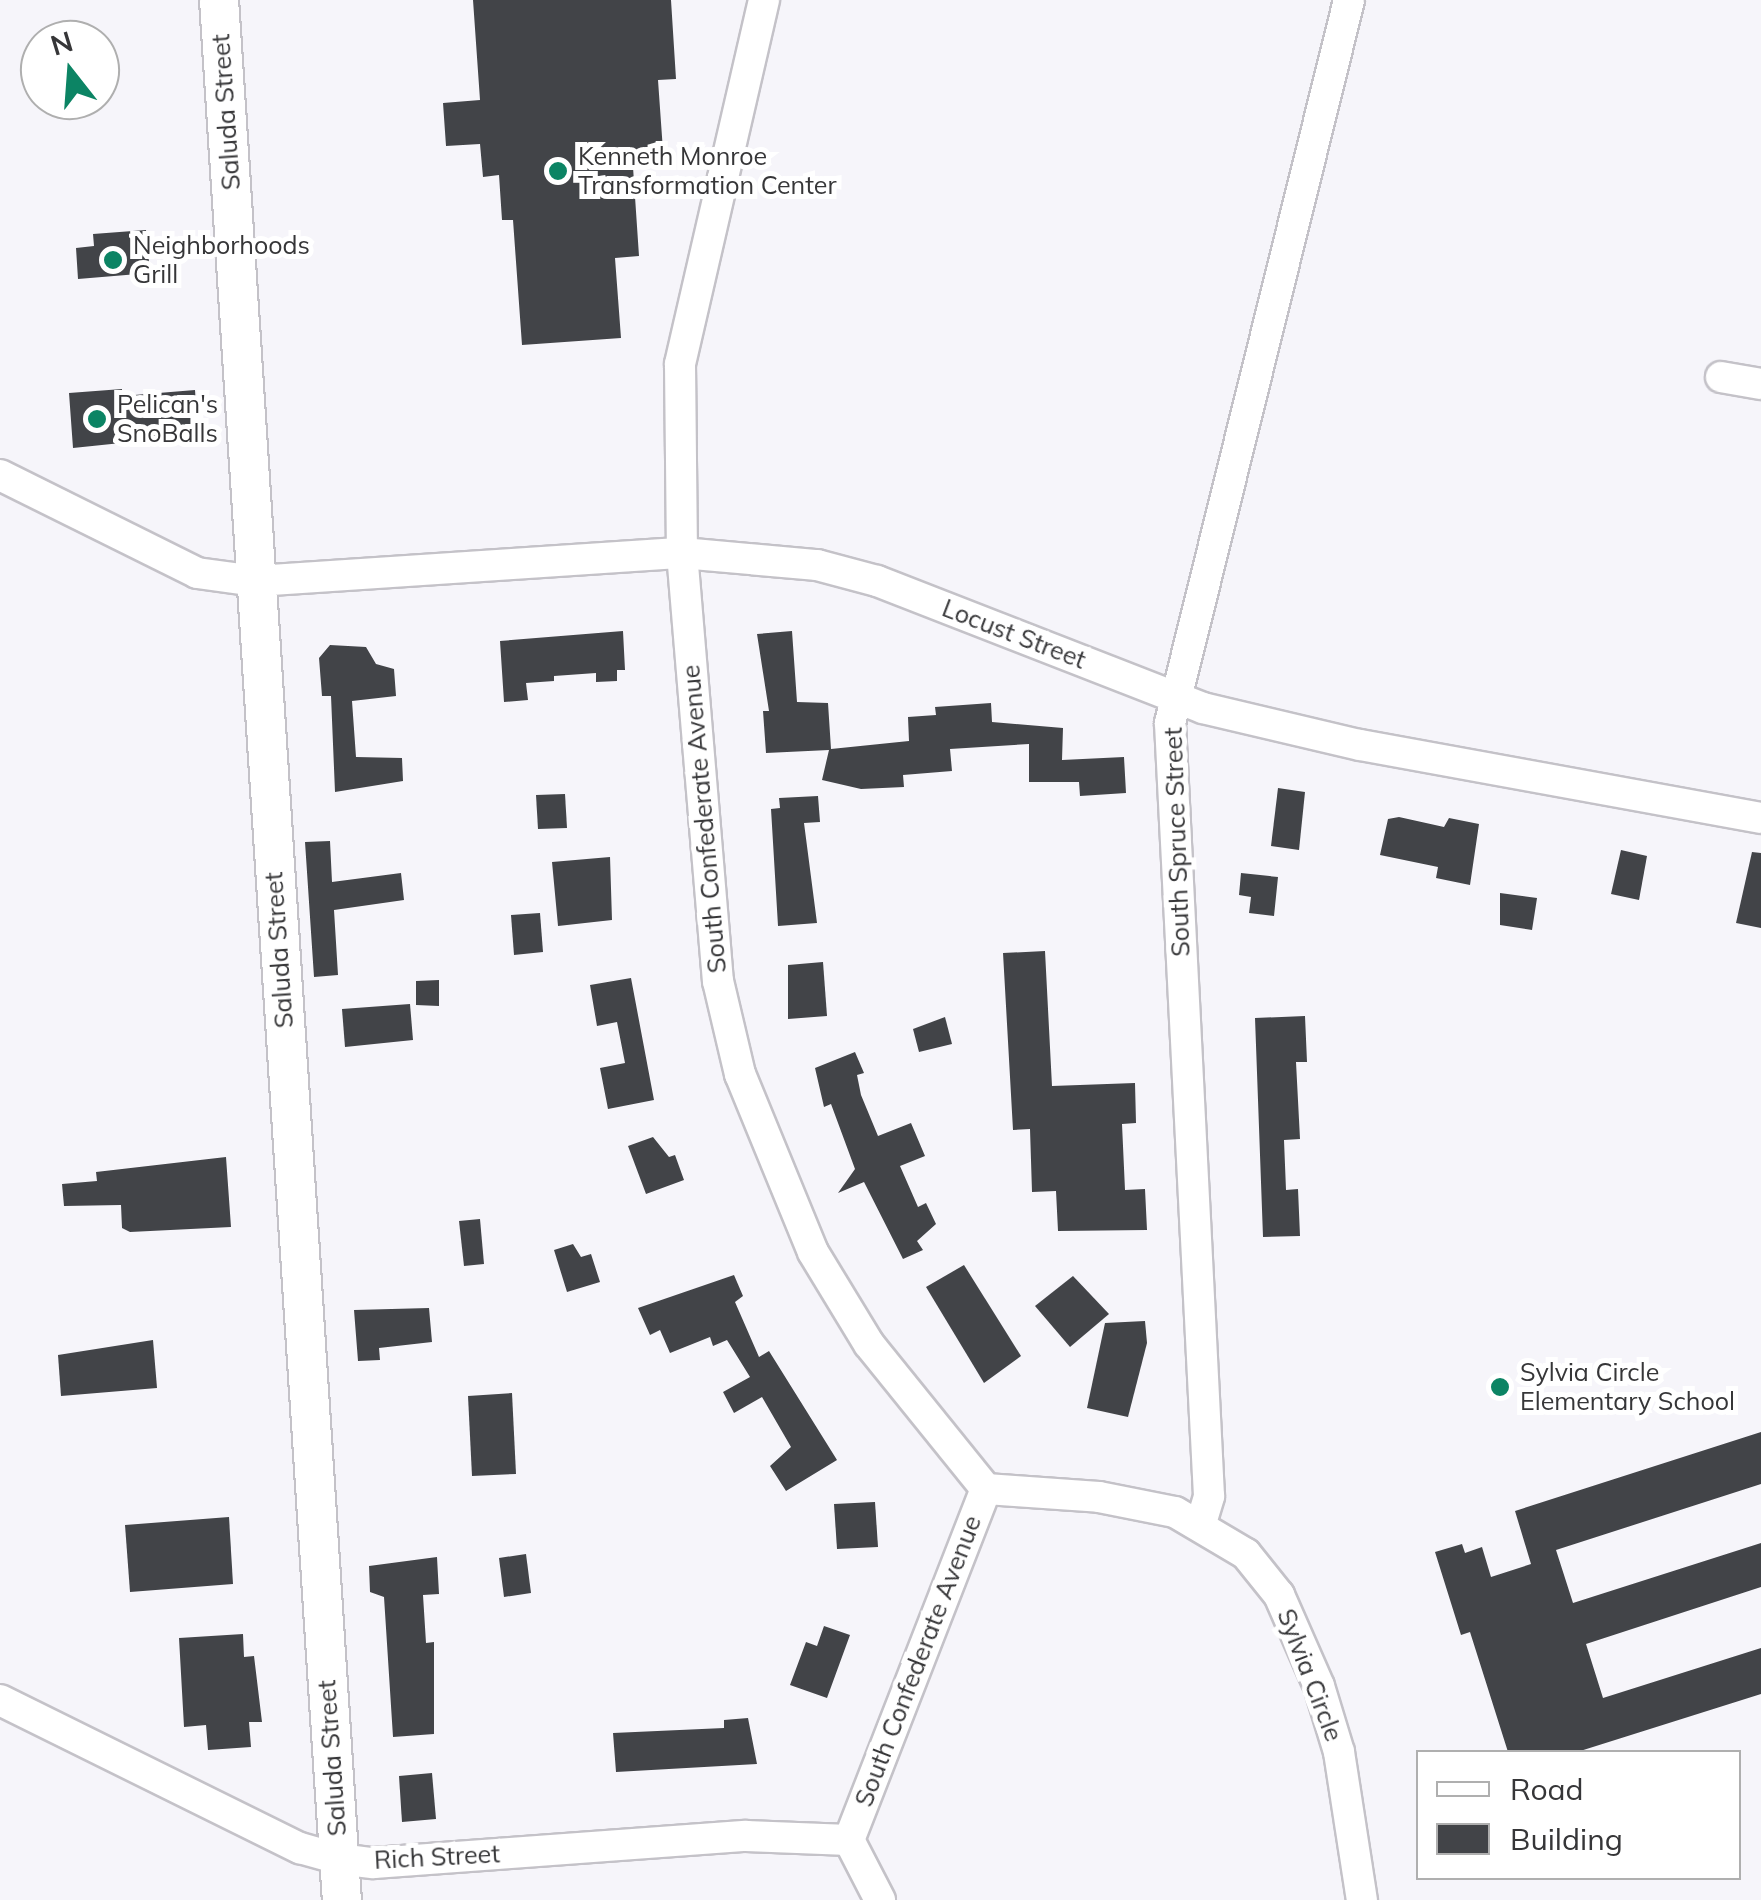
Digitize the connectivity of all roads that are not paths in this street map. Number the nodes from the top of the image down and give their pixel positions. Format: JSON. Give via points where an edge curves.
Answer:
{"nodes":[{"id":1,"x":219,"y":0,"type":"edge"},
{"id":2,"x":764,"y":0,"type":"edge"},
{"id":3,"x":1350,"y":0,"type":"edge"},
{"id":4,"x":1722,"y":377,"type":"dead end"},
{"id":5,"x":1761,"y":384,"type":"edge"},
{"id":6,"x":0,"y":475,"type":"edge"},
{"id":7,"x":682,"y":553,"type":"junction"},
{"id":8,"x":256,"y":581,"type":"junction"},
{"id":9,"x":1176,"y":697,"type":"junction"},
{"id":10,"x":1761,"y":818,"type":"edge"},
{"id":11,"x":986,"y":1489,"type":"junction"},
{"id":12,"x":1201,"y":1523,"type":"junction"},
{"id":13,"x":0,"y":1700,"type":"edge"},
{"id":14,"x":849,"y":1840,"type":"junction"},
{"id":15,"x":339,"y":1860,"type":"junction"},
{"id":16,"x":342,"y":1900,"type":"edge"},
{"id":17,"x":880,"y":1900,"type":"edge"},
{"id":18,"x":1362,"y":1900,"type":"edge"}],
"edges":[{"from":1,"to":8,"type":"main road","name":"Saluda Street"},
{"from":2,"to":7,"type":"street","name":"South Confederate Avenue","via":[[680,364]]},
{"from":3,"to":9,"type":"street","name":"South Spruce Street"},
{"from":4,"to":5,"type":"street"},
{"from":6,"to":8,"type":"street","name":"Locust Street","via":[[197,573]]},
{"from":7,"to":8,"type":"street","name":"Locust Street"},
{"from":7,"to":9,"type":"street","name":"Locust Street","via":[[763,557],[877,581]]},
{"from":7,"to":11,"type":"street","name":"South Confederate Avenue","via":[[706,885],[718,981],[740,1074],[813,1252],[869,1344]]},
{"from":8,"to":15,"type":"main road","name":"Saluda Street"},
{"from":9,"to":10,"type":"street","name":"Locust Street","via":[[1360,746]]},
{"from":9,"to":12,"type":"street","name":"South Spruce Street","via":[[1171,776],[1209,1496]]},
{"from":11,"to":12,"type":"street","name":"Sylvia Circle","via":[[1099,1496]]},
{"from":11,"to":14,"type":"street","name":"South Confederate Avenue"},
{"from":12,"to":18,"type":"street","name":"Sylvia Circle","via":[[1267,1577],[1302,1642],[1339,1752]]},
{"from":13,"to":15,"type":"street","name":"Rich Street","via":[[300,1848]]},
{"from":14,"to":15,"type":"street","name":"Rich Street","via":[[746,1836],[374,1863]]},
{"from":14,"to":17,"type":"street","name":"South Confederate Avenue"},
{"from":15,"to":16,"type":"main road","name":"Saluda Street"}]}
